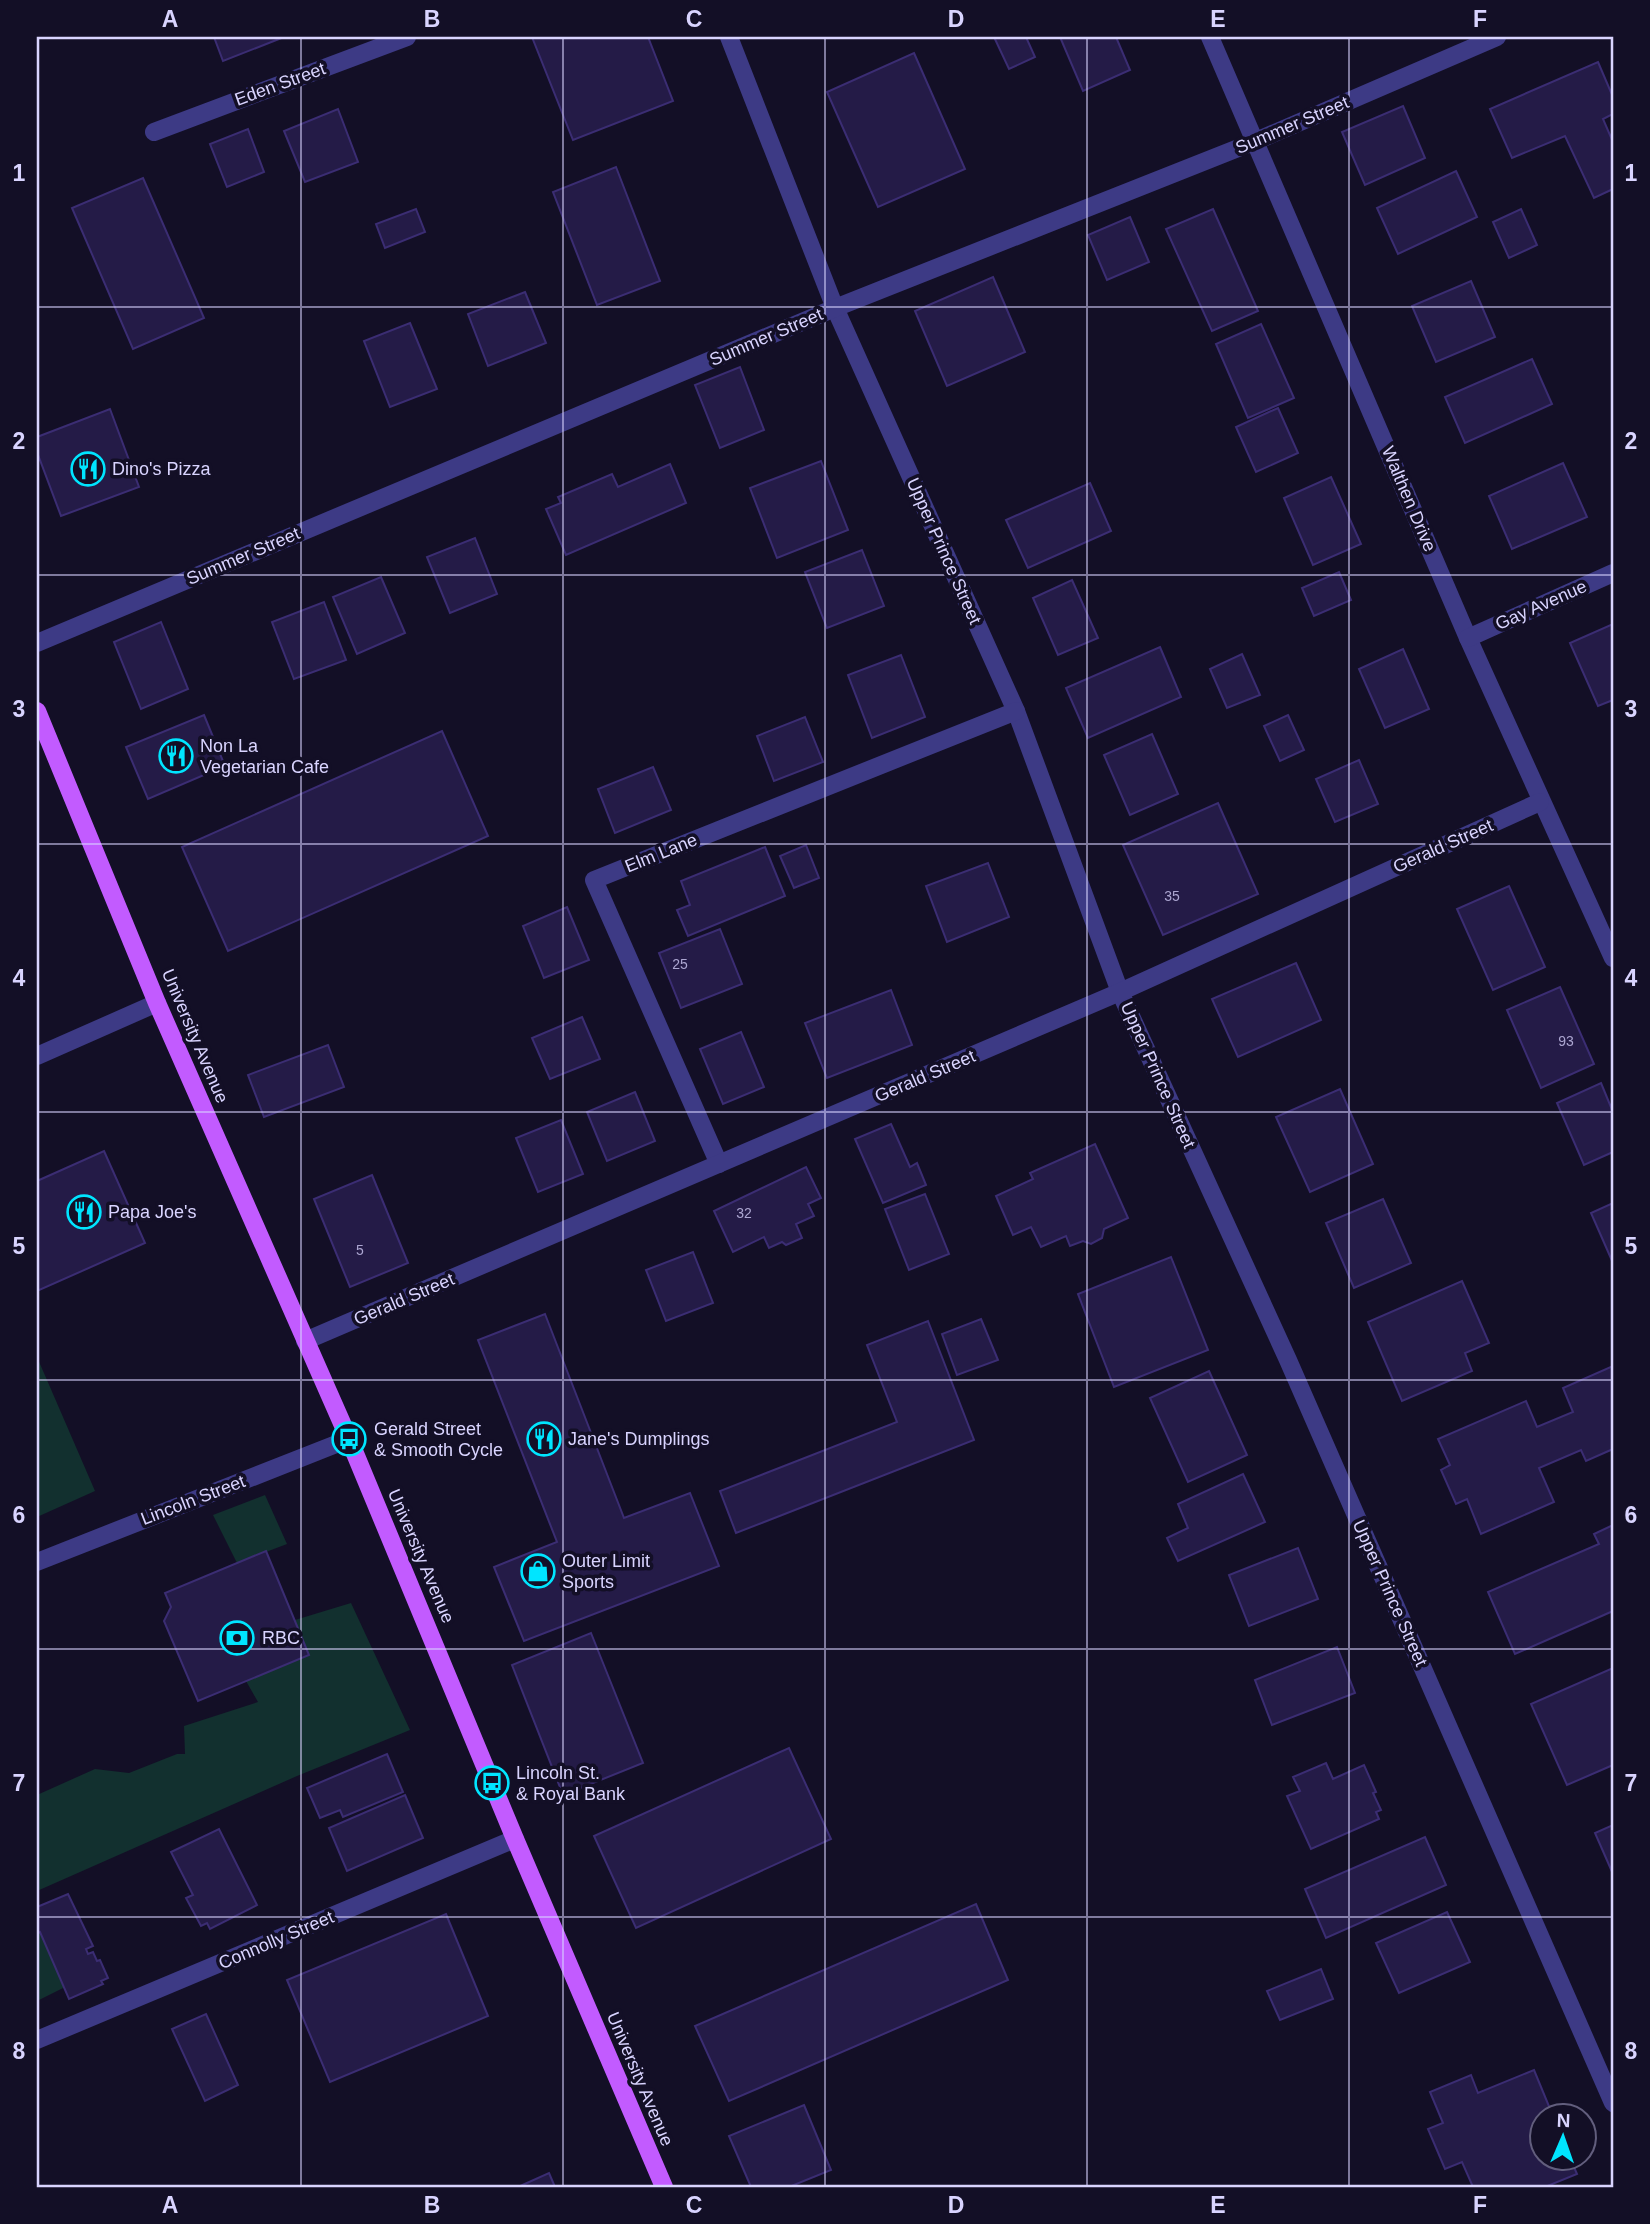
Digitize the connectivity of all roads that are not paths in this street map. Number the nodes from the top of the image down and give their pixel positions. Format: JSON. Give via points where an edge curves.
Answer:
{"nodes":[{"id":1,"x":407,"y":37,"type":"edge"},
{"id":2,"x":729,"y":37,"type":"edge"},
{"id":3,"x":1210,"y":37,"type":"edge"},
{"id":4,"x":1497,"y":37,"type":"edge"},
{"id":5,"x":153,"y":132,"type":"dead end"},
{"id":6,"x":1256,"y":141,"type":"junction"},
{"id":7,"x":835,"y":308,"type":"junction"},
{"id":8,"x":1613,"y":573,"type":"edge"},
{"id":9,"x":1468,"y":638,"type":"junction"},
{"id":10,"x":37,"y":643,"type":"edge"},
{"id":11,"x":37,"y":711,"type":"edge"},
{"id":12,"x":1016,"y":711,"type":"junction"},
{"id":13,"x":1541,"y":802,"type":"junction"},
{"id":14,"x":1613,"y":958,"type":"edge"},
{"id":15,"x":1120,"y":992,"type":"junction"},
{"id":16,"x":157,"y":1003,"type":"junction"},
{"id":17,"x":37,"y":1056,"type":"edge"},
{"id":18,"x":719,"y":1164,"type":"junction"},
{"id":19,"x":305,"y":1342,"type":"junction"},
{"id":20,"x":349,"y":1439,"type":"junction"},
{"id":21,"x":37,"y":1562,"type":"edge"},
{"id":22,"x":515,"y":1839,"type":"junction"},
{"id":23,"x":37,"y":2040,"type":"edge"},
{"id":24,"x":1613,"y":2104,"type":"edge"},
{"id":25,"x":664,"y":2187,"type":"edge"}],
"edges":[{"from":1,"to":5,"type":"street","name":"Eden Street"},
{"from":2,"to":7,"type":"street","name":"Upper Prince Street"},
{"from":3,"to":6,"type":"street","name":"Walthen Drive"},
{"from":4,"to":6,"type":"street","name":"Summer Street"},
{"from":6,"to":7,"type":"street","name":"Summer Street"},
{"from":6,"to":9,"type":"street","name":"Walthen Drive"},
{"from":7,"to":10,"type":"street","name":"Summer Street"},
{"from":7,"to":12,"type":"street","name":"Upper Prince Street"},
{"from":8,"to":9,"type":"street","name":"Gay Avenue"},
{"from":9,"to":13,"type":"street","name":"Walthen Drive"},
{"from":11,"to":16,"type":"main road","name":"University Avenue"},
{"from":12,"to":15,"type":"street","name":"Upper Prince Street"},
{"from":12,"to":18,"type":"street","name":"Elm Lane","via":[[594,880]]},
{"from":13,"to":14,"type":"street","name":"Walthen Drive"},
{"from":13,"to":15,"type":"street","name":"Gerald Street"},
{"from":15,"to":18,"type":"street","name":"Gerald Street"},
{"from":15,"to":24,"type":"street","name":"Upper Prince Street","via":[[1288,1360]]},
{"from":16,"to":17,"type":"street"},
{"from":16,"to":19,"type":"main road","name":"University Avenue"},
{"from":18,"to":19,"type":"street","name":"Gerald Street"},
{"from":19,"to":20,"type":"main road","name":"University Avenue"},
{"from":20,"to":21,"type":"street","name":"Lincoln Street"},
{"from":20,"to":22,"type":"main road","name":"University Avenue"},
{"from":22,"to":23,"type":"street","name":"Connolly Street"},
{"from":22,"to":25,"type":"main road","name":"University Avenue"}]}
